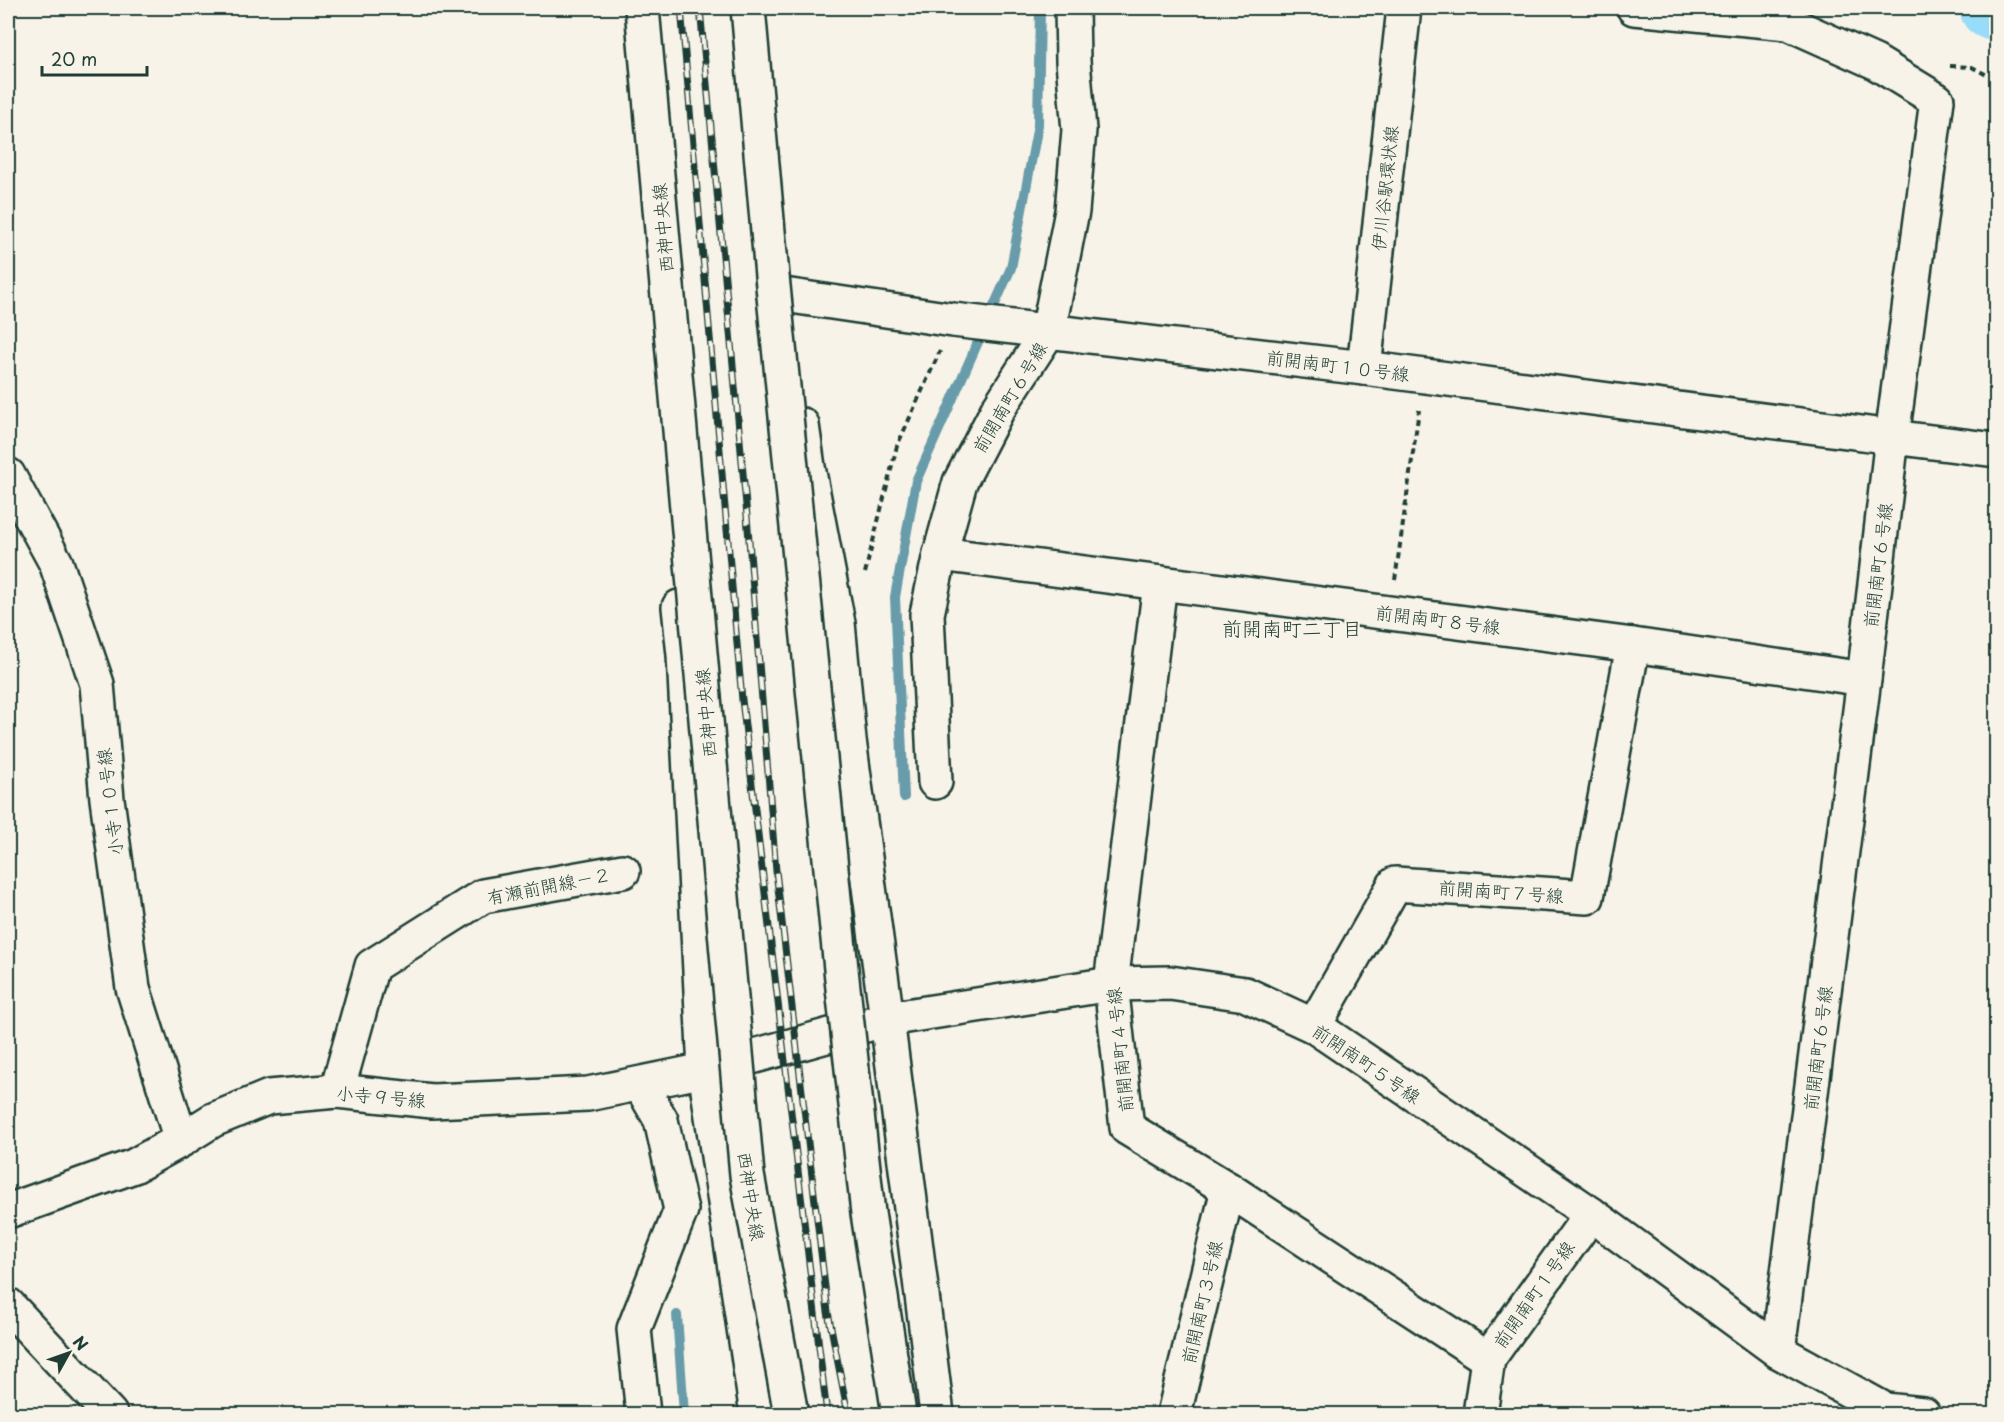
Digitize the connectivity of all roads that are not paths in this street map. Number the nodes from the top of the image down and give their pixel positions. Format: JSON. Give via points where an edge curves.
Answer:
{"nodes":[{"id":1,"x":627,"y":8,"type":"edge"},
{"id":2,"x":642,"y":8,"type":"edge"},
{"id":3,"x":748,"y":8,"type":"edge"},
{"id":4,"x":760,"y":8,"type":"edge"},
{"id":5,"x":1072,"y":8,"type":"edge"},
{"id":6,"x":1404,"y":8,"type":"edge"},
{"id":7,"x":1634,"y":8,"type":"edge"},
{"id":8,"x":784,"y":295,"type":"junction"},
{"id":9,"x":1038,"y":331,"type":"junction"},
{"id":10,"x":1364,"y":368,"type":"junction"},
{"id":11,"x":1892,"y":437,"type":"junction"},
{"id":12,"x":1996,"y":450,"type":"edge"},
{"id":13,"x":8,"y":475,"type":"edge"},
{"id":14,"x":940,"y":554,"type":"junction"},
{"id":15,"x":1160,"y":583,"type":"junction"},
{"id":16,"x":1633,"y":645,"type":"junction"},
{"id":17,"x":1864,"y":679,"type":"junction"},
{"id":18,"x":934,"y":782,"type":"dead end"},
{"id":19,"x":623,"y":871,"type":"dead end"},
{"id":20,"x":1111,"y":984,"type":"junction"},
{"id":21,"x":887,"y":1019,"type":"junction"},
{"id":22,"x":1314,"y":1026,"type":"junction"},
{"id":23,"x":705,"y":1070,"type":"junction"},
{"id":24,"x":640,"y":1084,"type":"junction"},
{"id":25,"x":337,"y":1090,"type":"junction"},
{"id":26,"x":181,"y":1140,"type":"junction"},
{"id":27,"x":1228,"y":1189,"type":"junction"},
{"id":28,"x":8,"y":1211,"type":"edge"},
{"id":29,"x":1591,"y":1214,"type":"junction"},
{"id":30,"x":9,"y":1310,"type":"edge"},
{"id":31,"x":1778,"y":1351,"type":"junction"},
{"id":32,"x":1488,"y":1359,"type":"junction"},
{"id":33,"x":110,"y":1414,"type":"edge"},
{"id":34,"x":643,"y":1414,"type":"edge"},
{"id":35,"x":757,"y":1414,"type":"edge"},
{"id":36,"x":791,"y":1414,"type":"edge"},
{"id":37,"x":899,"y":1414,"type":"edge"},
{"id":38,"x":937,"y":1414,"type":"edge"},
{"id":39,"x":1174,"y":1414,"type":"edge"},
{"id":40,"x":1480,"y":1414,"type":"edge"},
{"id":41,"x":1923,"y":1414,"type":"edge"}],
"edges":[{"from":1,"to":23,"type":"street","name":"西神中央線","via":[[684,655]]},
{"from":2,"to":36,"type":"street","name":"西神中央線","bridge":true,"via":[[747,1175]]},
{"from":3,"to":37,"type":"street","bridge":true,"via":[[842,979],[868,1213]]},
{"from":4,"to":8,"type":"street"},
{"from":5,"to":9,"type":"street","name":"前開南町６号線","via":[[1079,130],[1072,211]]},
{"from":6,"to":10,"type":"street","name":"伊川谷駅環状線"},
{"from":7,"to":11,"type":"street","name":"前開南町６号線","via":[[1788,24],[1875,62],[1937,100]]},
{"from":8,"to":9,"type":"street","name":"前開南町１０号線","via":[[948,333]]},
{"from":8,"to":21,"type":"street","via":[[808,467],[838,623],[849,740]]},
{"from":9,"to":10,"type":"street","name":"前開南町１０号線"},
{"from":9,"to":14,"type":"street","name":"前開南町６号線","via":[[960,482]]},
{"from":10,"to":11,"type":"street","name":"前開南町１０号線"},
{"from":11,"to":12,"type":"street","name":"前開南町１０号線"},
{"from":11,"to":17,"type":"street","name":"前開南町６号線"},
{"from":13,"to":26,"type":"street","name":"小寺１０号線","via":[[56,563],[97,684],[107,799],[133,988]]},
{"from":14,"to":15,"type":"street","name":"前開南町８号線"},
{"from":14,"to":18,"type":"street","name":"前開南町６号線","via":[[927,614]]},
{"from":15,"to":16,"type":"street","name":"前開南町８号線"},
{"from":15,"to":20,"type":"street","name":"前開南町４号線"},
{"from":16,"to":17,"type":"street","name":"前開南町８号線"},
{"from":16,"to":22,"type":"street","name":"前開南町７号線","via":[[1587,897],[1395,884]]},
{"from":17,"to":31,"type":"street","name":"前開南町６号線"},
{"from":19,"to":25,"type":"street","name":"有瀬前開線－２","via":[[483,896],[372,966]]},
{"from":20,"to":21,"type":"street","name":"前開南町５号線"},
{"from":20,"to":22,"type":"street","name":"前開南町５号線","via":[[1170,983],[1245,994]]},
{"from":20,"to":27,"type":"street","name":"前開南町４号線","via":[[1127,1128]]},
{"from":21,"to":23,"type":"street","name":"前開南町５号線"},
{"from":21,"to":38,"type":"street"},
{"from":22,"to":29,"type":"street","name":"前開南町５号線"},
{"from":23,"to":24,"type":"street","name":"小寺９号線"},
{"from":23,"to":35,"type":"street","name":"西神中央線"},
{"from":24,"to":25,"type":"street","name":"小寺９号線","via":[[588,1094],[432,1101]]},
{"from":24,"to":34,"type":"street","via":[[661,1120],[681,1210],[634,1329]]},
{"from":25,"to":26,"type":"street","name":"小寺９号線","via":[[269,1097],[213,1120]]},
{"from":26,"to":28,"type":"street","name":"小寺９号線","via":[[134,1166]]},
{"from":27,"to":32,"type":"street","name":"前開南町４号線"},
{"from":27,"to":39,"type":"street","name":"前開南町３号線"},
{"from":29,"to":31,"type":"street","name":"前開南町５号線"},
{"from":29,"to":32,"type":"street","name":"前開南町１号線"},
{"from":30,"to":33,"type":"street"},
{"from":31,"to":41,"type":"street","via":[[1885,1410]]},
{"from":32,"to":40,"type":"street","name":"前開南町１号線"}]}
